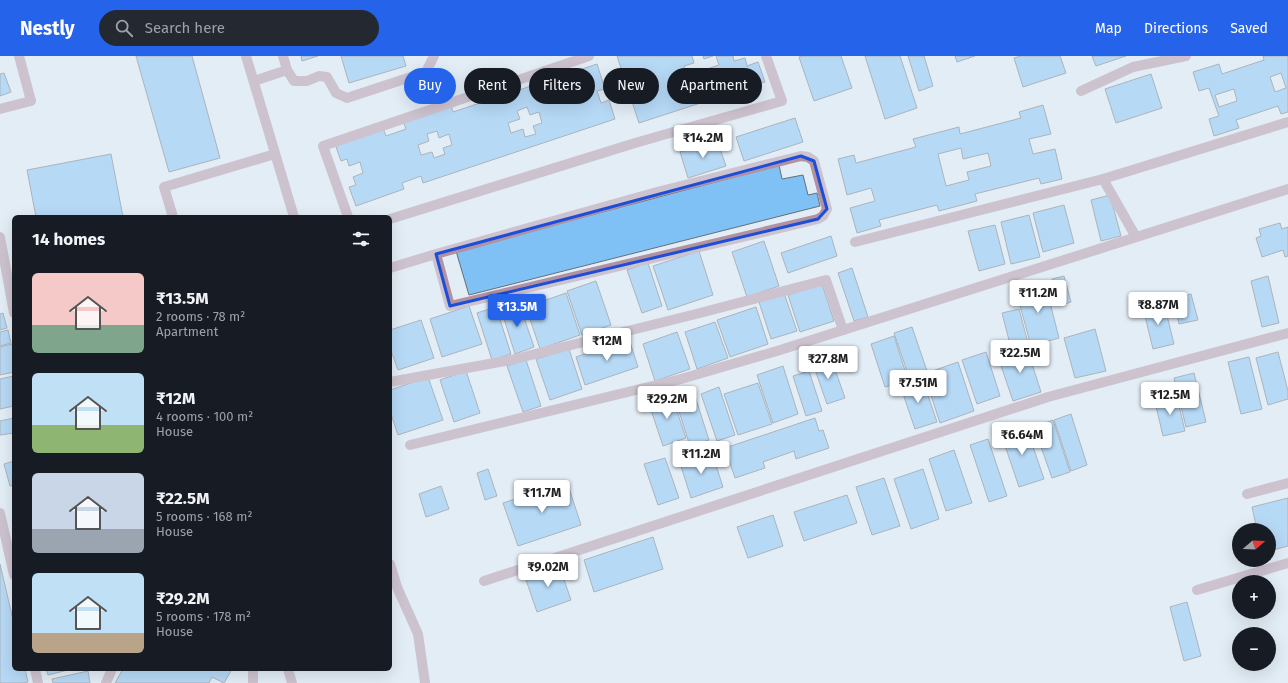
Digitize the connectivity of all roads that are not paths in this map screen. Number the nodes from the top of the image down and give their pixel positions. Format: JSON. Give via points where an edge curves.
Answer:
{"nodes":[{"id":1,"x":19,"y":56,"type":"edge"},
{"id":2,"x":246,"y":56,"type":"edge"},
{"id":3,"x":283,"y":56,"type":"edge"},
{"id":4,"x":434,"y":56,"type":"edge"},
{"id":5,"x":589,"y":56,"type":"edge"},
{"id":6,"x":766,"y":56,"type":"edge"},
{"id":7,"x":1186,"y":56,"type":"edge"},
{"id":8,"x":287,"y":70,"type":"junction"},
{"id":9,"x":254,"y":81,"type":"junction"},
{"id":10,"x":1081,"y":91,"type":"dead end"},
{"id":11,"x":0,"y":109,"type":"edge"},
{"id":12,"x":1288,"y":122,"type":"edge"},
{"id":13,"x":276,"y":154,"type":"junction"},
{"id":14,"x":1103,"y":179,"type":"junction"},
{"id":15,"x":1288,"y":189,"type":"edge"},
{"id":16,"x":171,"y":215,"type":"edge"},
{"id":17,"x":293,"y":215,"type":"edge"},
{"id":18,"x":347,"y":215,"type":"edge"},
{"id":19,"x":392,"y":218,"type":"edge"},
{"id":20,"x":0,"y":237,"type":"edge"},
{"id":21,"x":1136,"y":237,"type":"junction"},
{"id":22,"x":855,"y":242,"type":"dead end"},
{"id":23,"x":436,"y":254,"type":"junction"},
{"id":24,"x":392,"y":267,"type":"edge"},
{"id":25,"x":12,"y":302,"type":"edge"},
{"id":26,"x":843,"y":330,"type":"junction"},
{"id":27,"x":1288,"y":333,"type":"edge"},
{"id":28,"x":392,"y":382,"type":"edge"},
{"id":29,"x":410,"y":445,"type":"dead end"},
{"id":30,"x":1288,"y":483,"type":"edge"},
{"id":31,"x":1247,"y":494,"type":"dead end"},
{"id":32,"x":0,"y":513,"type":"edge"},
{"id":33,"x":1288,"y":563,"type":"edge"},
{"id":34,"x":12,"y":566,"type":"edge"},
{"id":35,"x":484,"y":581,"type":"dead end"},
{"id":36,"x":393,"y":588,"type":"edge"},
{"id":37,"x":1197,"y":590,"type":"dead end"},
{"id":38,"x":35,"y":671,"type":"edge"},
{"id":39,"x":111,"y":671,"type":"edge"},
{"id":40,"x":253,"y":671,"type":"edge"},
{"id":41,"x":289,"y":671,"type":"edge"},
{"id":42,"x":38,"y":683,"type":"edge"},
{"id":43,"x":106,"y":683,"type":"edge"},
{"id":44,"x":253,"y":683,"type":"edge"},
{"id":45,"x":292,"y":683,"type":"edge"},
{"id":46,"x":425,"y":683,"type":"edge"}],
"edges":[{"from":1,"to":11,"type":"street","via":[[31,101]]},
{"from":2,"to":9,"type":"street"},
{"from":3,"to":8,"type":"street"},
{"from":4,"to":8,"type":"street","via":[[426,72],[347,98],[336,93],[327,77],[294,81]]},
{"from":5,"to":18,"type":"street","via":[[323,146]]},
{"from":6,"to":19,"type":"street","via":[[782,100],[634,142]]},
{"from":7,"to":10,"type":"street","via":[[1134,67]]},
{"from":8,"to":9,"type":"street"},
{"from":9,"to":13,"type":"street"},
{"from":12,"to":14,"type":"street"},
{"from":13,"to":16,"type":"street","via":[[164,187]]},
{"from":13,"to":17,"type":"street"},
{"from":14,"to":21,"type":"street"},
{"from":14,"to":22,"type":"street"},
{"from":15,"to":21,"type":"street"},
{"from":20,"to":25,"type":"street"},
{"from":21,"to":26,"type":"street"},
{"from":23,"to":23,"type":"street","via":[[656,192],[801,156],[814,161],[827,209],[818,219],[450,306]]},
{"from":23,"to":24,"type":"street"},
{"from":26,"to":28,"type":"street","via":[[826,280],[511,360]]},
{"from":26,"to":29,"type":"street","via":[[681,379]]},
{"from":27,"to":35,"type":"street","via":[[1048,397]]},
{"from":30,"to":31,"type":"street"},
{"from":32,"to":34,"type":"street"},
{"from":33,"to":37,"type":"street"},
{"from":36,"to":46,"type":"street","via":[[418,634]]},
{"from":38,"to":42,"type":"street"},
{"from":39,"to":43,"type":"street"},
{"from":40,"to":44,"type":"street"},
{"from":41,"to":45,"type":"street"}]}
